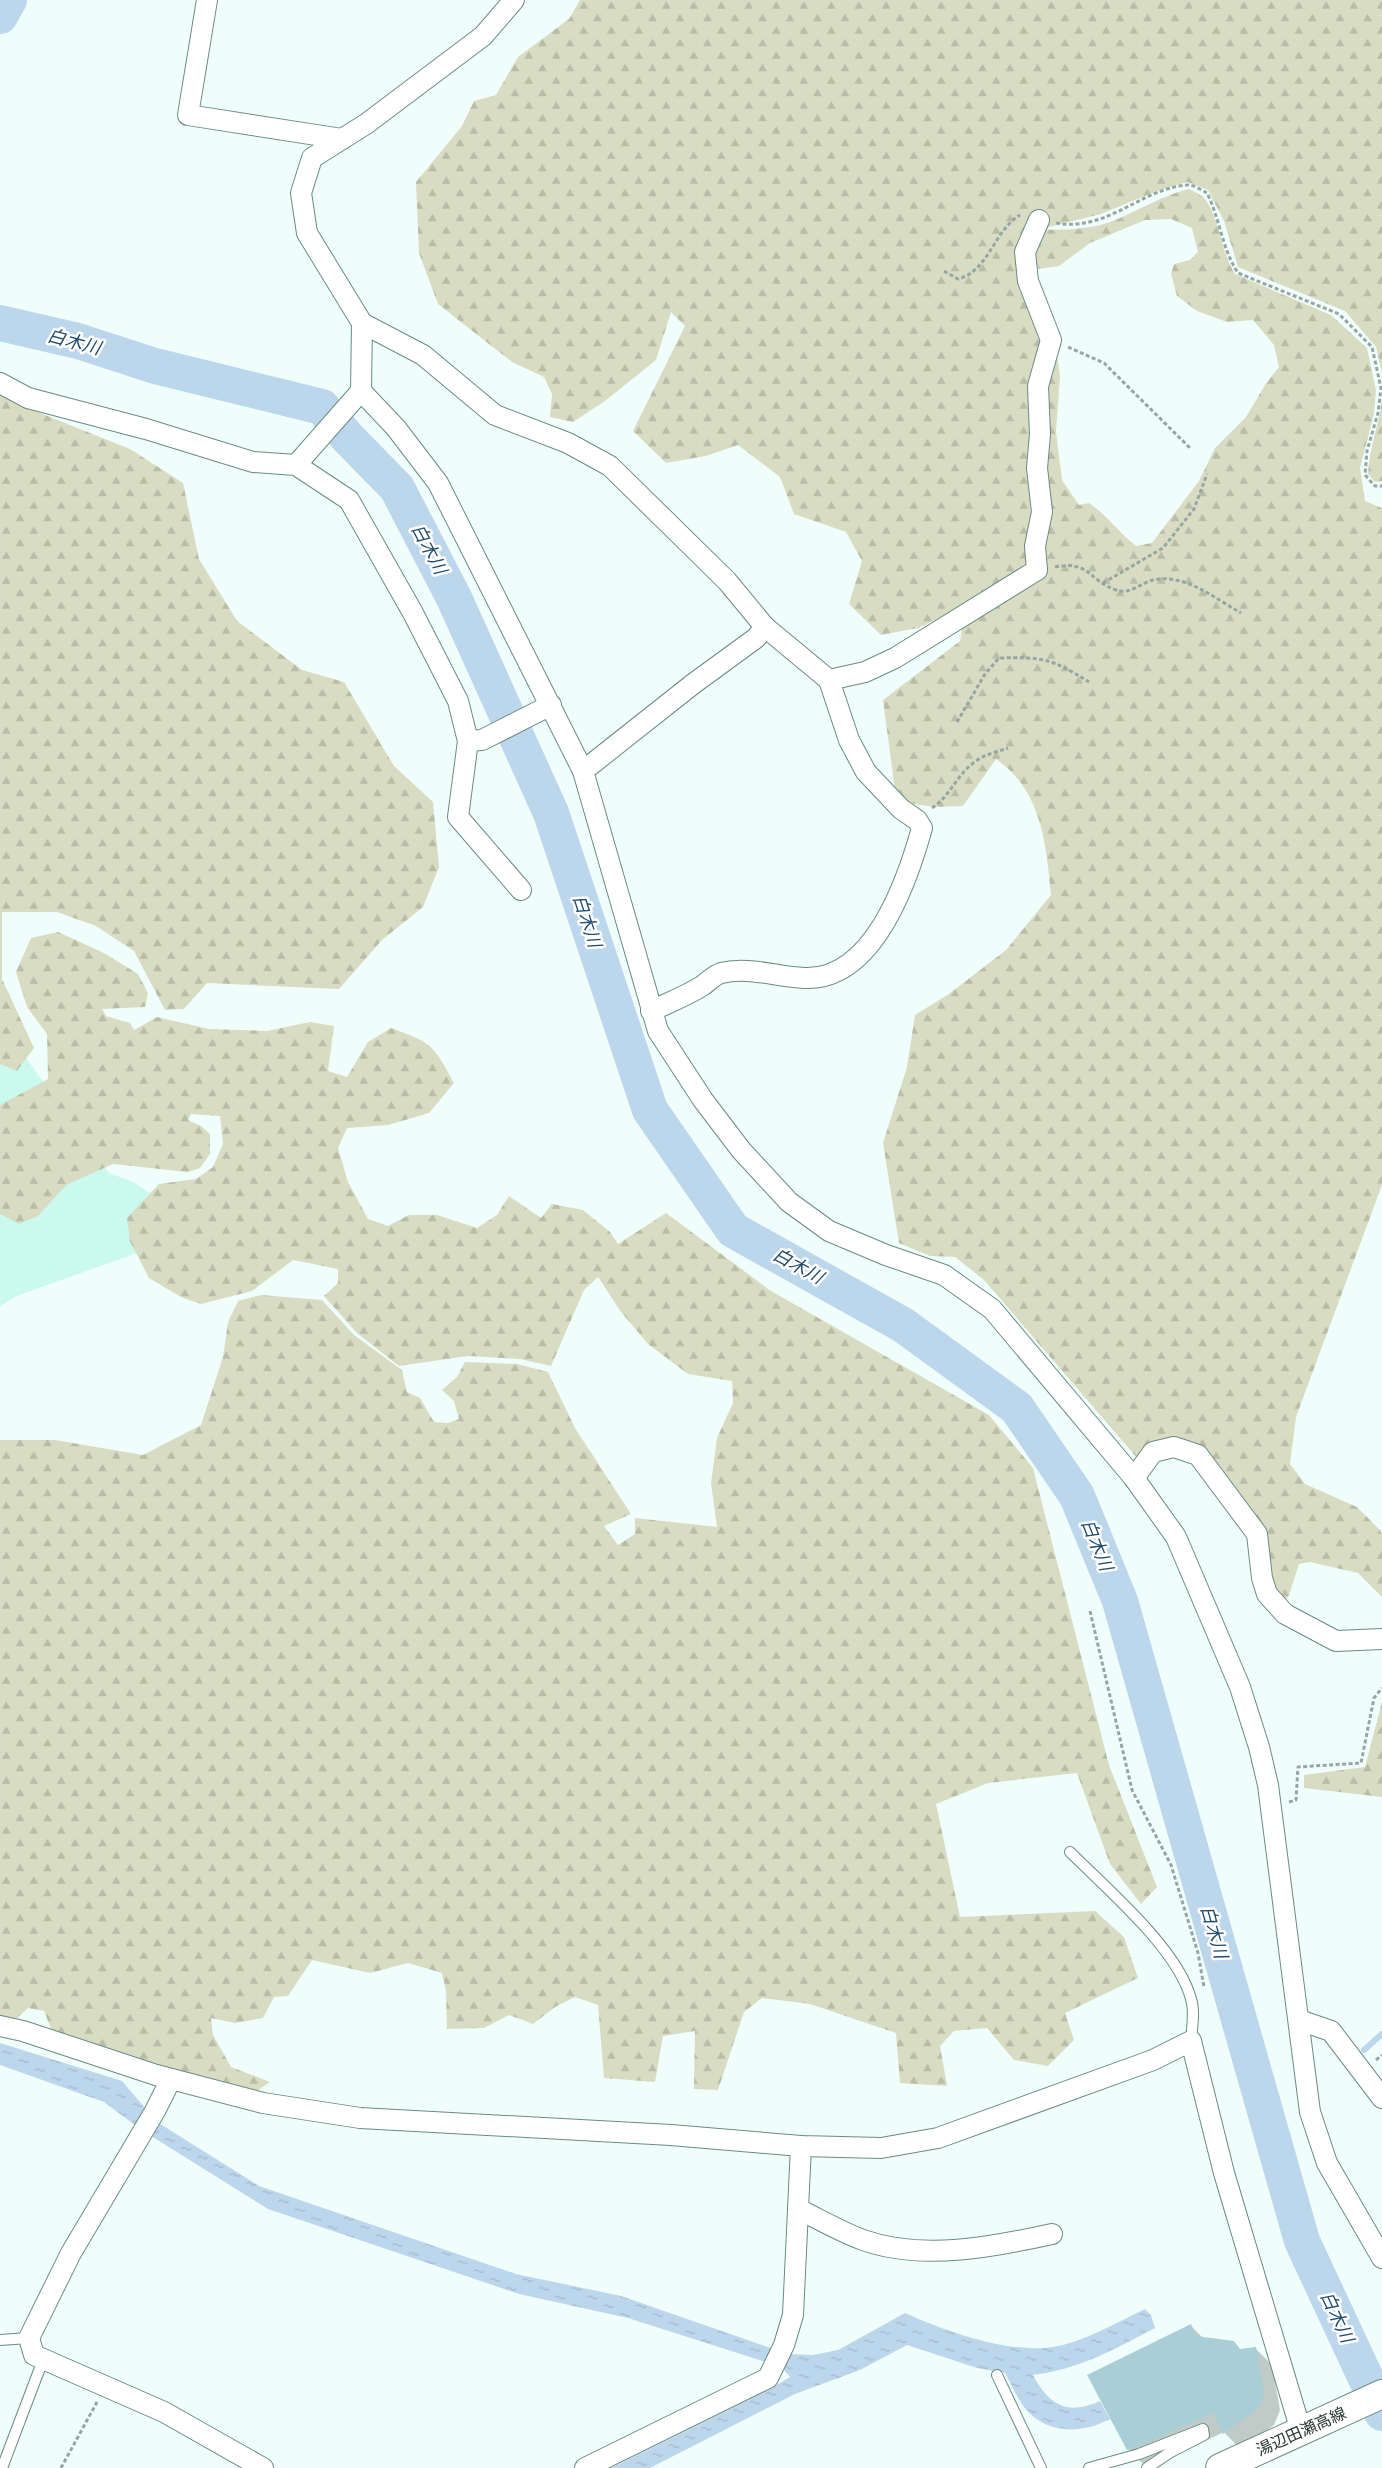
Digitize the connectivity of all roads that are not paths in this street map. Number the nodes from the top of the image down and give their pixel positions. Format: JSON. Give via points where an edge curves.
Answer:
{"nodes":[{"id":1,"x":514,"y":0,"type":"edge"},
{"id":2,"x":207,"y":1,"type":"edge"},
{"id":3,"x":342,"y":139,"type":"junction"},
{"id":4,"x":1039,"y":220,"type":"road end"},
{"id":5,"x":362,"y":323,"type":"junction"},
{"id":6,"x":0,"y":383,"type":"edge"},
{"id":7,"x":356,"y":398,"type":"junction"},
{"id":8,"x":296,"y":465,"type":"junction"},
{"id":9,"x":766,"y":627,"type":"junction"},
{"id":10,"x":829,"y":680,"type":"junction"},
{"id":11,"x":551,"y":705,"type":"junction"},
{"id":12,"x":475,"y":740,"type":"junction"},
{"id":13,"x":583,"y":771,"type":"junction"},
{"id":14,"x":521,"y":890,"type":"dead end"},
{"id":15,"x":651,"y":1011,"type":"junction"},
{"id":16,"x":1134,"y":1478,"type":"junction"},
{"id":17,"x":1382,"y":1639,"type":"edge"},
{"id":18,"x":1070,"y":1852,"type":"dead end"},
{"id":19,"x":1299,"y":2020,"type":"junction"},
{"id":20,"x":0,"y":2026,"type":"edge"},
{"id":21,"x":1191,"y":2041,"type":"junction"},
{"id":22,"x":171,"y":2079,"type":"junction"},
{"id":23,"x":1382,"y":2098,"type":"edge"},
{"id":24,"x":801,"y":2146,"type":"junction"},
{"id":25,"x":798,"y":2209,"type":"junction"},
{"id":26,"x":1052,"y":2234,"type":"dead end"},
{"id":27,"x":1382,"y":2258,"type":"edge"},
{"id":28,"x":29,"y":2338,"type":"junction"},
{"id":29,"x":0,"y":2340,"type":"edge"},
{"id":30,"x":43,"y":2360,"type":"junction"},
{"id":31,"x":997,"y":2375,"type":"dead end"},
{"id":32,"x":1382,"y":2394,"type":"edge"},
{"id":33,"x":1302,"y":2431,"type":"junction"},
{"id":34,"x":2,"y":2468,"type":"edge"},
{"id":35,"x":263,"y":2468,"type":"edge"},
{"id":36,"x":585,"y":2468,"type":"edge"},
{"id":37,"x":1041,"y":2468,"type":"edge"},
{"id":38,"x":1089,"y":2468,"type":"edge"},
{"id":39,"x":1147,"y":2468,"type":"edge"},
{"id":40,"x":1220,"y":2468,"type":"edge"}],
"edges":[{"from":1,"to":3,"type":"street","via":[[483,36]]},
{"from":2,"to":3,"type":"street","via":[[188,115]]},
{"from":3,"to":5,"type":"street","via":[[312,158],[301,193],[307,233]]},
{"from":4,"to":10,"type":"street","via":[[1025,252],[1028,281],[1052,340],[1038,386],[1040,434],[1037,468],[1042,512],[1035,546],[1037,570],[895,658],[865,672]]},
{"from":5,"to":7,"type":"street"},
{"from":5,"to":9,"type":"street","via":[[423,355],[495,415],[568,443],[610,466],[728,582]]},
{"from":6,"to":8,"type":"street","via":[[28,398],[253,462]]},
{"from":7,"to":8,"type":"street"},
{"from":7,"to":11,"type":"street","via":[[396,428],[438,483]]},
{"from":8,"to":12,"type":"street","via":[[349,500],[413,613]]},
{"from":9,"to":10,"type":"street"},
{"from":9,"to":13,"type":"street"},
{"from":10,"to":15,"type":"street","via":[[849,740],[866,772],[922,828],[915,854],[888,917],[873,942],[852,962],[823,977],[739,971],[719,973],[701,986]]},
{"from":11,"to":12,"type":"street"},
{"from":11,"to":13,"type":"street"},
{"from":12,"to":14,"type":"street","via":[[458,817]]},
{"from":13,"to":15,"type":"street"},
{"from":15,"to":16,"type":"street","via":[[658,1031],[703,1100],[741,1150],[789,1202],[829,1231],[944,1275],[992,1309]]},
{"from":16,"to":17,"type":"street","via":[[1153,1452],[1174,1447],[1198,1455],[1257,1534],[1267,1594],[1285,1614],[1336,1641]]},
{"from":16,"to":19,"type":"street","via":[[1176,1537],[1240,1687],[1259,1747],[1272,1807]]},
{"from":18,"to":21,"type":"lane","via":[[1178,1967],[1192,2000]]},
{"from":19,"to":23,"type":"street","via":[[1331,2031]]},
{"from":19,"to":27,"type":"street","via":[[1310,2112],[1327,2163]]},
{"from":20,"to":22,"type":"street","via":[[23,2030]]},
{"from":21,"to":24,"type":"street","via":[[1153,2060],[938,2138],[880,2148]]},
{"from":21,"to":33,"type":"street","via":[[1224,2173]]},
{"from":22,"to":24,"type":"street","via":[[263,2103],[360,2118],[661,2134]]},
{"from":22,"to":28,"type":"street","via":[[71,2253]]},
{"from":24,"to":25,"type":"street"},
{"from":25,"to":26,"type":"street","via":[[864,2240],[906,2248],[954,2250]]},
{"from":25,"to":36,"type":"street","via":[[793,2314],[784,2345],[768,2378]]},
{"from":28,"to":29,"type":"lane"},
{"from":28,"to":30,"type":"street","via":[[34,2356]]},
{"from":30,"to":34,"type":"lane"},
{"from":30,"to":35,"type":"street","via":[[164,2412]]},
{"from":31,"to":37,"type":"lane"},
{"from":32,"to":33,"type":"main road","name":"湯辺田瀬高線"},
{"from":33,"to":40,"type":"main road","name":"湯辺田瀬高線"},
{"from":38,"to":39,"type":"lane","via":[[1139,2454],[1202,2429],[1204,2435]]}]}
